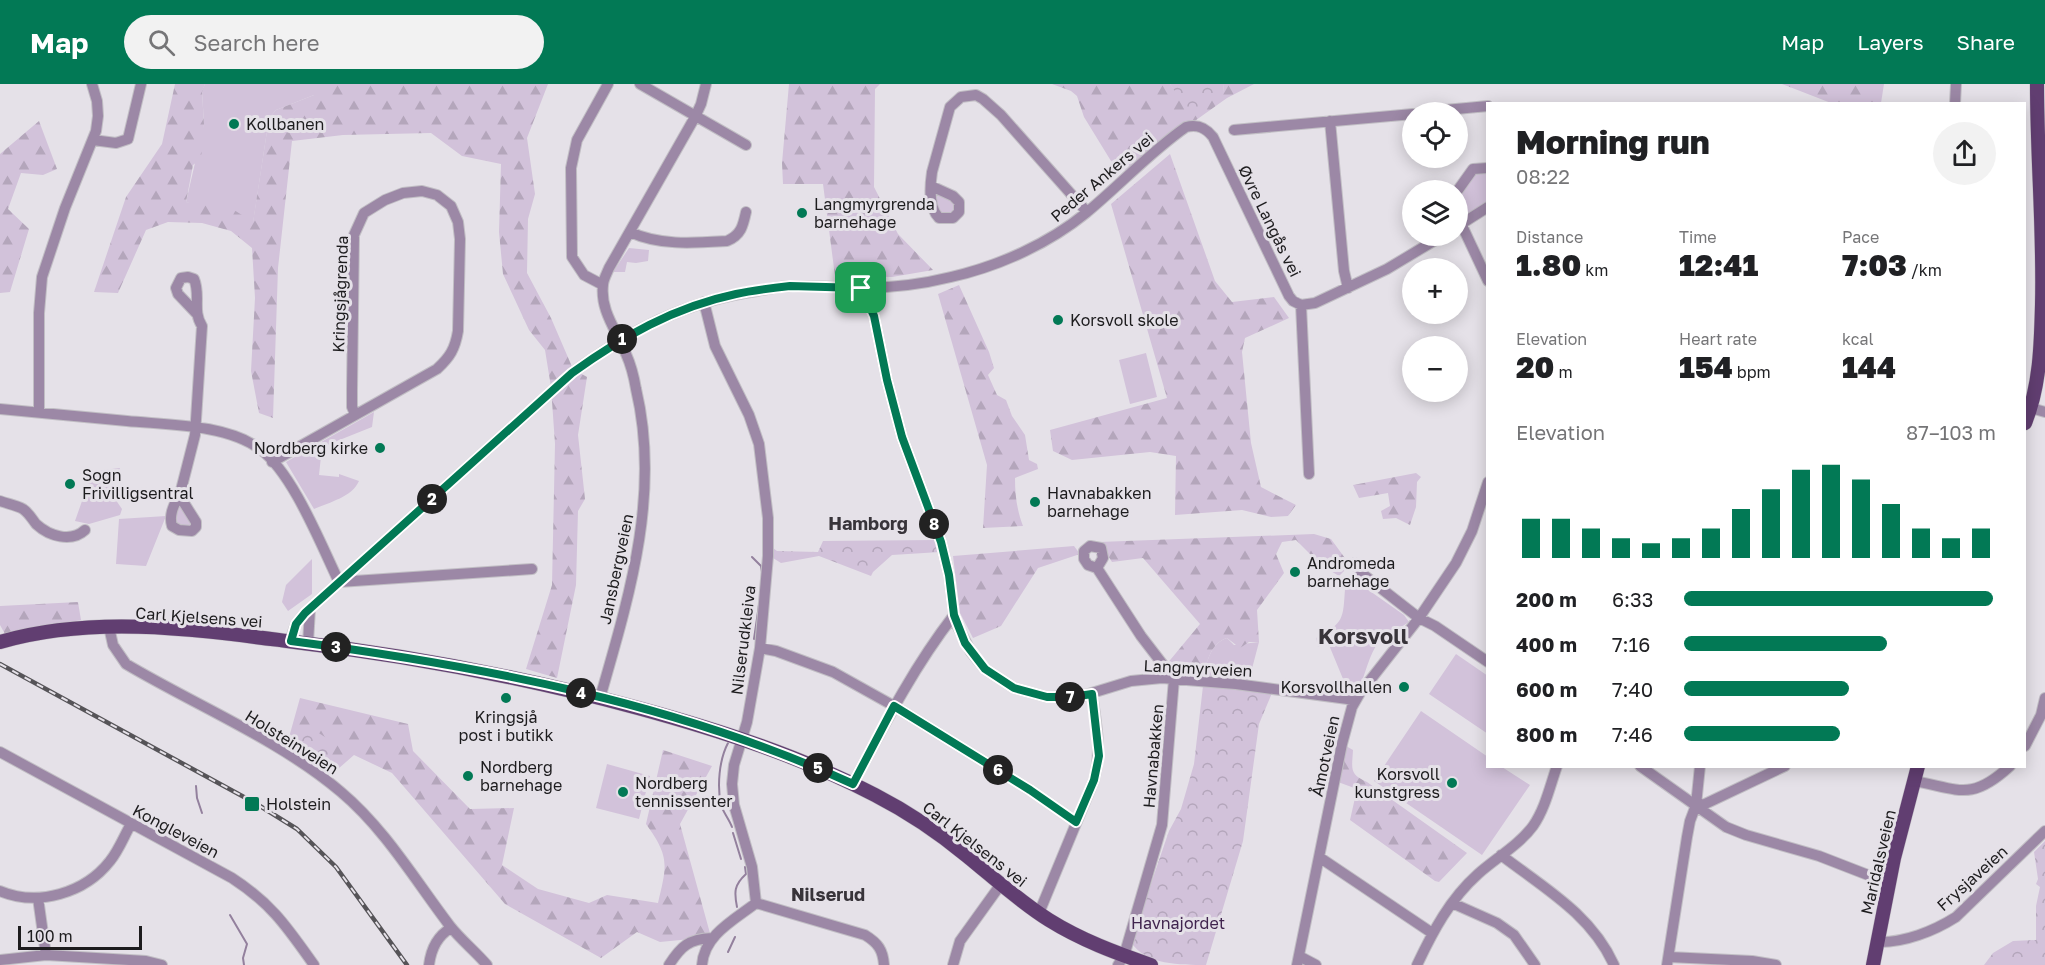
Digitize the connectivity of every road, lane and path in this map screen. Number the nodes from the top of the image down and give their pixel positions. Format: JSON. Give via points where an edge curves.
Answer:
{"nodes":[{"id":1,"x":92,"y":84,"type":"edge"},
{"id":2,"x":141,"y":84,"type":"edge"},
{"id":3,"x":608,"y":84,"type":"edge"},
{"id":4,"x":640,"y":84,"type":"edge"},
{"id":5,"x":706,"y":84,"type":"edge"},
{"id":6,"x":1956,"y":84,"type":"edge"},
{"id":7,"x":2037,"y":84,"type":"edge"},
{"id":8,"x":1955,"y":102,"type":"edge"},
{"id":9,"x":1486,"y":106,"type":"edge"},
{"id":10,"x":1468,"y":108,"type":"edge"},
{"id":11,"x":1402,"y":115,"type":"edge"},
{"id":12,"x":695,"y":117,"type":"junction"},
{"id":13,"x":1330,"y":122,"type":"junction"},
{"id":14,"x":1200,"y":127,"type":"joint"},
{"id":15,"x":1234,"y":130,"type":"dead end"},
{"id":16,"x":93,"y":140,"type":"junction"},
{"id":17,"x":747,"y":145,"type":"dead end"},
{"id":18,"x":1486,"y":168,"type":"edge"},
{"id":19,"x":1465,"y":180,"type":"edge"},
{"id":20,"x":931,"y":186,"type":"dead end"},
{"id":21,"x":1486,"y":208,"type":"edge"},
{"id":22,"x":746,"y":212,"type":"dead end"},
{"id":23,"x":1087,"y":212,"type":"junction"},
{"id":24,"x":1468,"y":217,"type":"edge"},
{"id":25,"x":630,"y":232,"type":"junction"},
{"id":26,"x":1468,"y":240,"type":"edge"},
{"id":27,"x":1425,"y":246,"type":"edge"},
{"id":28,"x":1486,"y":277,"type":"edge"},
{"id":29,"x":603,"y":285,"type":"junction"},
{"id":30,"x":861,"y":288,"type":"junction"},
{"id":31,"x":1348,"y":288,"type":"junction"},
{"id":32,"x":704,"y":302,"type":"junction"},
{"id":33,"x":1301,"y":305,"type":"junction"},
{"id":34,"x":197,"y":314,"type":"dead end"},
{"id":35,"x":619,"y":340,"type":"junction"},
{"id":36,"x":2031,"y":408,"type":"junction"},
{"id":37,"x":0,"y":409,"type":"edge"},
{"id":38,"x":39,"y":412,"type":"junction"},
{"id":39,"x":2045,"y":412,"type":"edge"},
{"id":40,"x":356,"y":414,"type":"junction"},
{"id":41,"x":2026,"y":420,"type":"edge"},
{"id":42,"x":195,"y":427,"type":"junction"},
{"id":43,"x":272,"y":462,"type":"junction"},
{"id":44,"x":1309,"y":474,"type":"dead end"},
{"id":45,"x":179,"y":495,"type":"dead end"},
{"id":46,"x":1486,"y":497,"type":"edge"},
{"id":47,"x":0,"y":501,"type":"edge"},
{"id":48,"x":85,"y":530,"type":"dead end"},
{"id":49,"x":1355,"y":563,"type":"dead end"},
{"id":50,"x":1097,"y":568,"type":"dead end"},
{"id":51,"x":532,"y":570,"type":"dead end"},
{"id":52,"x":339,"y":582,"type":"junction"},
{"id":53,"x":310,"y":609,"type":"junction"},
{"id":54,"x":954,"y":615,"type":"junction"},
{"id":55,"x":1419,"y":618,"type":"junction"},
{"id":56,"x":109,"y":627,"type":"junction"},
{"id":57,"x":291,"y":641,"type":"junction"},
{"id":58,"x":0,"y":642,"type":"edge"},
{"id":59,"x":308,"y":644,"type":"junction"},
{"id":60,"x":760,"y":648,"type":"junction"},
{"id":61,"x":1486,"y":661,"type":"edge"},
{"id":62,"x":1174,"y":679,"type":"junction"},
{"id":63,"x":1092,"y":694,"type":"junction"},
{"id":64,"x":600,"y":698,"type":"junction"},
{"id":65,"x":2045,"y":698,"type":"edge"},
{"id":66,"x":1355,"y":700,"type":"junction"},
{"id":67,"x":894,"y":706,"type":"junction"},
{"id":68,"x":2043,"y":713,"type":"edge"},
{"id":69,"x":742,"y":739,"type":"junction"},
{"id":70,"x":2026,"y":744,"type":"edge"},
{"id":71,"x":0,"y":752,"type":"edge"},
{"id":72,"x":1556,"y":768,"type":"edge"},
{"id":73,"x":1643,"y":768,"type":"edge"},
{"id":74,"x":1700,"y":768,"type":"edge"},
{"id":75,"x":1781,"y":768,"type":"edge"},
{"id":76,"x":1917,"y":768,"type":"edge"},
{"id":77,"x":2007,"y":768,"type":"edge"},
{"id":78,"x":1914,"y":781,"type":"junction"},
{"id":79,"x":853,"y":784,"type":"junction"},
{"id":80,"x":1696,"y":805,"type":"junction"},
{"id":81,"x":1076,"y":822,"type":"junction"},
{"id":82,"x":131,"y":824,"type":"junction"},
{"id":83,"x":2045,"y":831,"type":"edge"},
{"id":84,"x":1501,"y":855,"type":"junction"},
{"id":85,"x":1319,"y":857,"type":"junction"},
{"id":86,"x":1868,"y":875,"type":"dead end"},
{"id":87,"x":1001,"y":884,"type":"junction"},
{"id":88,"x":0,"y":891,"type":"edge"},
{"id":89,"x":38,"y":898,"type":"junction"},
{"id":90,"x":756,"y":903,"type":"junction"},
{"id":91,"x":1452,"y":903,"type":"junction"},
{"id":92,"x":1038,"y":913,"type":"junction"},
{"id":93,"x":451,"y":928,"type":"junction"},
{"id":94,"x":1432,"y":933,"type":"junction"},
{"id":95,"x":712,"y":938,"type":"junction"},
{"id":96,"x":1877,"y":942,"type":"junction"},
{"id":97,"x":46,"y":955,"type":"junction"},
{"id":98,"x":0,"y":960,"type":"edge"},
{"id":99,"x":1121,"y":960,"type":"edge"},
{"id":100,"x":1298,"y":961,"type":"edge"},
{"id":101,"x":1668,"y":961,"type":"edge"},
{"id":102,"x":162,"y":965,"type":"edge"},
{"id":103,"x":314,"y":965,"type":"edge"},
{"id":104,"x":429,"y":965,"type":"edge"},
{"id":105,"x":488,"y":965,"type":"edge"},
{"id":106,"x":669,"y":965,"type":"edge"},
{"id":107,"x":702,"y":965,"type":"edge"},
{"id":108,"x":884,"y":965,"type":"edge"},
{"id":109,"x":953,"y":965,"type":"edge"},
{"id":110,"x":1151,"y":965,"type":"edge"},
{"id":111,"x":1316,"y":965,"type":"edge"},
{"id":112,"x":1417,"y":965,"type":"edge"},
{"id":113,"x":1535,"y":965,"type":"edge"},
{"id":114,"x":1614,"y":965,"type":"edge"},
{"id":115,"x":1776,"y":965,"type":"edge"},
{"id":116,"x":1873,"y":965,"type":"edge"}],
"edges":[{"from":1,"to":16,"type":"street","via":[[98,116]]},
{"from":2,"to":16,"type":"street","via":[[128,139],[116,143]]},
{"from":3,"to":29,"type":"street","via":[[577,140],[571,168],[573,257],[584,275]]},
{"from":4,"to":12,"type":"street"},
{"from":5,"to":12,"type":"street"},
{"from":6,"to":8,"type":"street"},
{"from":7,"to":36,"type":"main road","via":[[2042,296],[2040,355]]},
{"from":9,"to":10,"type":"street"},
{"from":11,"to":13,"type":"street"},
{"from":12,"to":17,"type":"street"},
{"from":12,"to":25,"type":"street"},
{"from":13,"to":15,"type":"street"},
{"from":13,"to":31,"type":"street"},
{"from":14,"to":23,"type":"street","name":"Peder Ankers vei","via":[[1179,132]]},
{"from":14,"to":33,"type":"street","name":"Øvre Langås vei","via":[[1213,137],[1289,296]]},
{"from":16,"to":38,"type":"street","via":[[42,277]]},
{"from":18,"to":19,"type":"street","via":[[1473,169]]},
{"from":20,"to":23,"type":"street","via":[[948,111],[957,99],[976,95],[1001,115]]},
{"from":21,"to":24,"type":"street"},
{"from":22,"to":25,"type":"street","via":[[743,228],[727,241],[657,242]]},
{"from":23,"to":30,"type":"street","name":"Peder Ankers vei","via":[[1047,240],[987,266],[951,277]]},
{"from":25,"to":29,"type":"street"},
{"from":26,"to":28,"type":"street"},
{"from":27,"to":31,"type":"street"},
{"from":29,"to":35,"type":"street","name":"Jansbergveien","via":[[607,314]]},
{"from":30,"to":32,"type":"street","name":"Peder Ankers vei","via":[[790,286]]},
{"from":30,"to":54,"type":"street","name":"Langmyrveien","via":[[874,316],[902,437],[941,542]]},
{"from":31,"to":33,"type":"street"},
{"from":32,"to":35,"type":"street","name":"Peder Ankers vei"},
{"from":32,"to":60,"type":"street","name":"Nilserudkleiva","via":[[715,346],[759,444],[768,518]]},
{"from":33,"to":44,"type":"street"},
{"from":34,"to":42,"type":"street","via":[[202,326]]},
{"from":35,"to":52,"type":"street","name":"Peder Ankers vei","via":[[572,373]]},
{"from":35,"to":64,"type":"street","name":"Jansbergveien","via":[[639,404],[644,514],[629,594]]},
{"from":36,"to":39,"type":"street"},
{"from":36,"to":41,"type":"main road"},
{"from":37,"to":38,"type":"street"},
{"from":38,"to":42,"type":"street"},
{"from":40,"to":40,"type":"street","name":"Kringsjågrenda","via":[[437,369],[456,345],[458,222],[451,206],[437,195],[422,191],[386,200],[364,213],[354,235],[352,407]]},
{"from":40,"to":43,"type":"street","name":"Kringsjågrenda"},
{"from":42,"to":43,"type":"street","via":[[248,442]]},
{"from":42,"to":45,"type":"street"},
{"from":43,"to":52,"type":"street","via":[[308,515]]},
{"from":46,"to":55,"type":"street","name":"Åmotveien","via":[[1462,552]]},
{"from":47,"to":48,"type":"street","via":[[22,509],[52,534],[78,536]]},
{"from":49,"to":55,"type":"street","via":[[1360,572]]},
{"from":50,"to":62,"type":"street"},
{"from":51,"to":52,"type":"street"},
{"from":52,"to":53,"type":"street","name":"Peder Ankers vei"},
{"from":53,"to":57,"type":"street","name":"Peder Ankers vei","via":[[296,624]]},
{"from":53,"to":59,"type":"street"},
{"from":54,"to":63,"type":"street","name":"Langmyrveien","via":[[971,652],[1003,683],[1047,697]]},
{"from":54,"to":67,"type":"street"},
{"from":55,"to":61,"type":"street"},
{"from":55,"to":66,"type":"street","name":"Åmotveien"},
{"from":56,"to":57,"type":"main road","name":"Carl Kjelsens vei"},
{"from":56,"to":58,"type":"main road","name":"Carl Kjelsens vei","via":[[53,630]]},
{"from":56,"to":93,"type":"street","name":"Holsteinveien","via":[[113,645],[126,664],[294,758],[342,793],[404,862]]},
{"from":57,"to":59,"type":"main road","name":"Carl Kjelsens vei"},
{"from":59,"to":64,"type":"main road","name":"Carl Kjelsens vei","via":[[450,665]]},
{"from":60,"to":67,"type":"street","via":[[833,672]]},
{"from":60,"to":69,"type":"street","name":"Nilserudkleiva"},
{"from":62,"to":63,"type":"street","name":"Langmyrveien","via":[[1142,678]]},
{"from":62,"to":66,"type":"street","name":"Langmyrveien"},
{"from":62,"to":99,"type":"street","name":"Havnabakken","via":[[1162,825]]},
{"from":63,"to":81,"type":"street","via":[[1099,756],[1094,780]]},
{"from":64,"to":69,"type":"main road","name":"Carl Kjelsens vei"},
{"from":65,"to":68,"type":"street"},
{"from":66,"to":85,"type":"street","name":"Åmotveien","via":[[1345,730]]},
{"from":67,"to":79,"type":"street"},
{"from":67,"to":81,"type":"street"},
{"from":68,"to":70,"type":"street"},
{"from":69,"to":79,"type":"main road","name":"Carl Kjelsens vei"},
{"from":69,"to":90,"type":"street","name":"Nilserudkleiva","via":[[732,793],[752,867]]},
{"from":71,"to":82,"type":"street","name":"Kongleveien"},
{"from":72,"to":84,"type":"street","via":[[1534,825]]},
{"from":73,"to":80,"type":"street"},
{"from":74,"to":80,"type":"street"},
{"from":75,"to":80,"type":"street","via":[[1706,804]]},
{"from":76,"to":78,"type":"main road","name":"Maridalsveien"},
{"from":77,"to":78,"type":"street","via":[[1970,791]]},
{"from":78,"to":96,"type":"main road","name":"Maridalsveien"},
{"from":79,"to":87,"type":"main road","name":"Carl Kjelsens vei","via":[[933,829]]},
{"from":80,"to":86,"type":"street","via":[[1718,822],[1746,835]]},
{"from":80,"to":101,"type":"street","via":[[1688,831]]},
{"from":81,"to":92,"type":"street"},
{"from":82,"to":89,"type":"street","via":[[111,860],[93,878],[67,892]]},
{"from":82,"to":103,"type":"street","name":"Kongleveien","via":[[254,892],[279,916]]},
{"from":83,"to":96,"type":"street","name":"Frysjaveien","via":[[1956,917],[1910,937]]},
{"from":84,"to":91,"type":"street"},
{"from":84,"to":114,"type":"street","via":[[1593,929]]},
{"from":85,"to":94,"type":"street"},
{"from":85,"to":100,"type":"street","name":"Åmotveien"},
{"from":87,"to":92,"type":"main road","name":"Carl Kjelsens vei"},
{"from":87,"to":109,"type":"street","via":[[960,941]]},
{"from":88,"to":89,"type":"street"},
{"from":89,"to":97,"type":"street"},
{"from":90,"to":95,"type":"street"},
{"from":90,"to":108,"type":"street","via":[[865,935],[880,948]]},
{"from":91,"to":94,"type":"street"},
{"from":91,"to":113,"type":"street","via":[[1514,935]]},
{"from":92,"to":99,"type":"main road","name":"Carl Kjelsens vei"},
{"from":93,"to":104,"type":"street","via":[[434,946]]},
{"from":93,"to":105,"type":"street","name":"Holsteinveien"},
{"from":94,"to":112,"type":"street"},
{"from":95,"to":106,"type":"street","via":[[686,945]]},
{"from":95,"to":107,"type":"street"},
{"from":96,"to":116,"type":"main road","name":"Maridalsveien"},
{"from":97,"to":98,"type":"street"},
{"from":97,"to":102,"type":"street"},
{"from":99,"to":110,"type":"main road","name":"Carl Kjelsens vei"},
{"from":100,"to":111,"type":"street"},
{"from":101,"to":115,"type":"street","via":[[1752,961]]}]}
